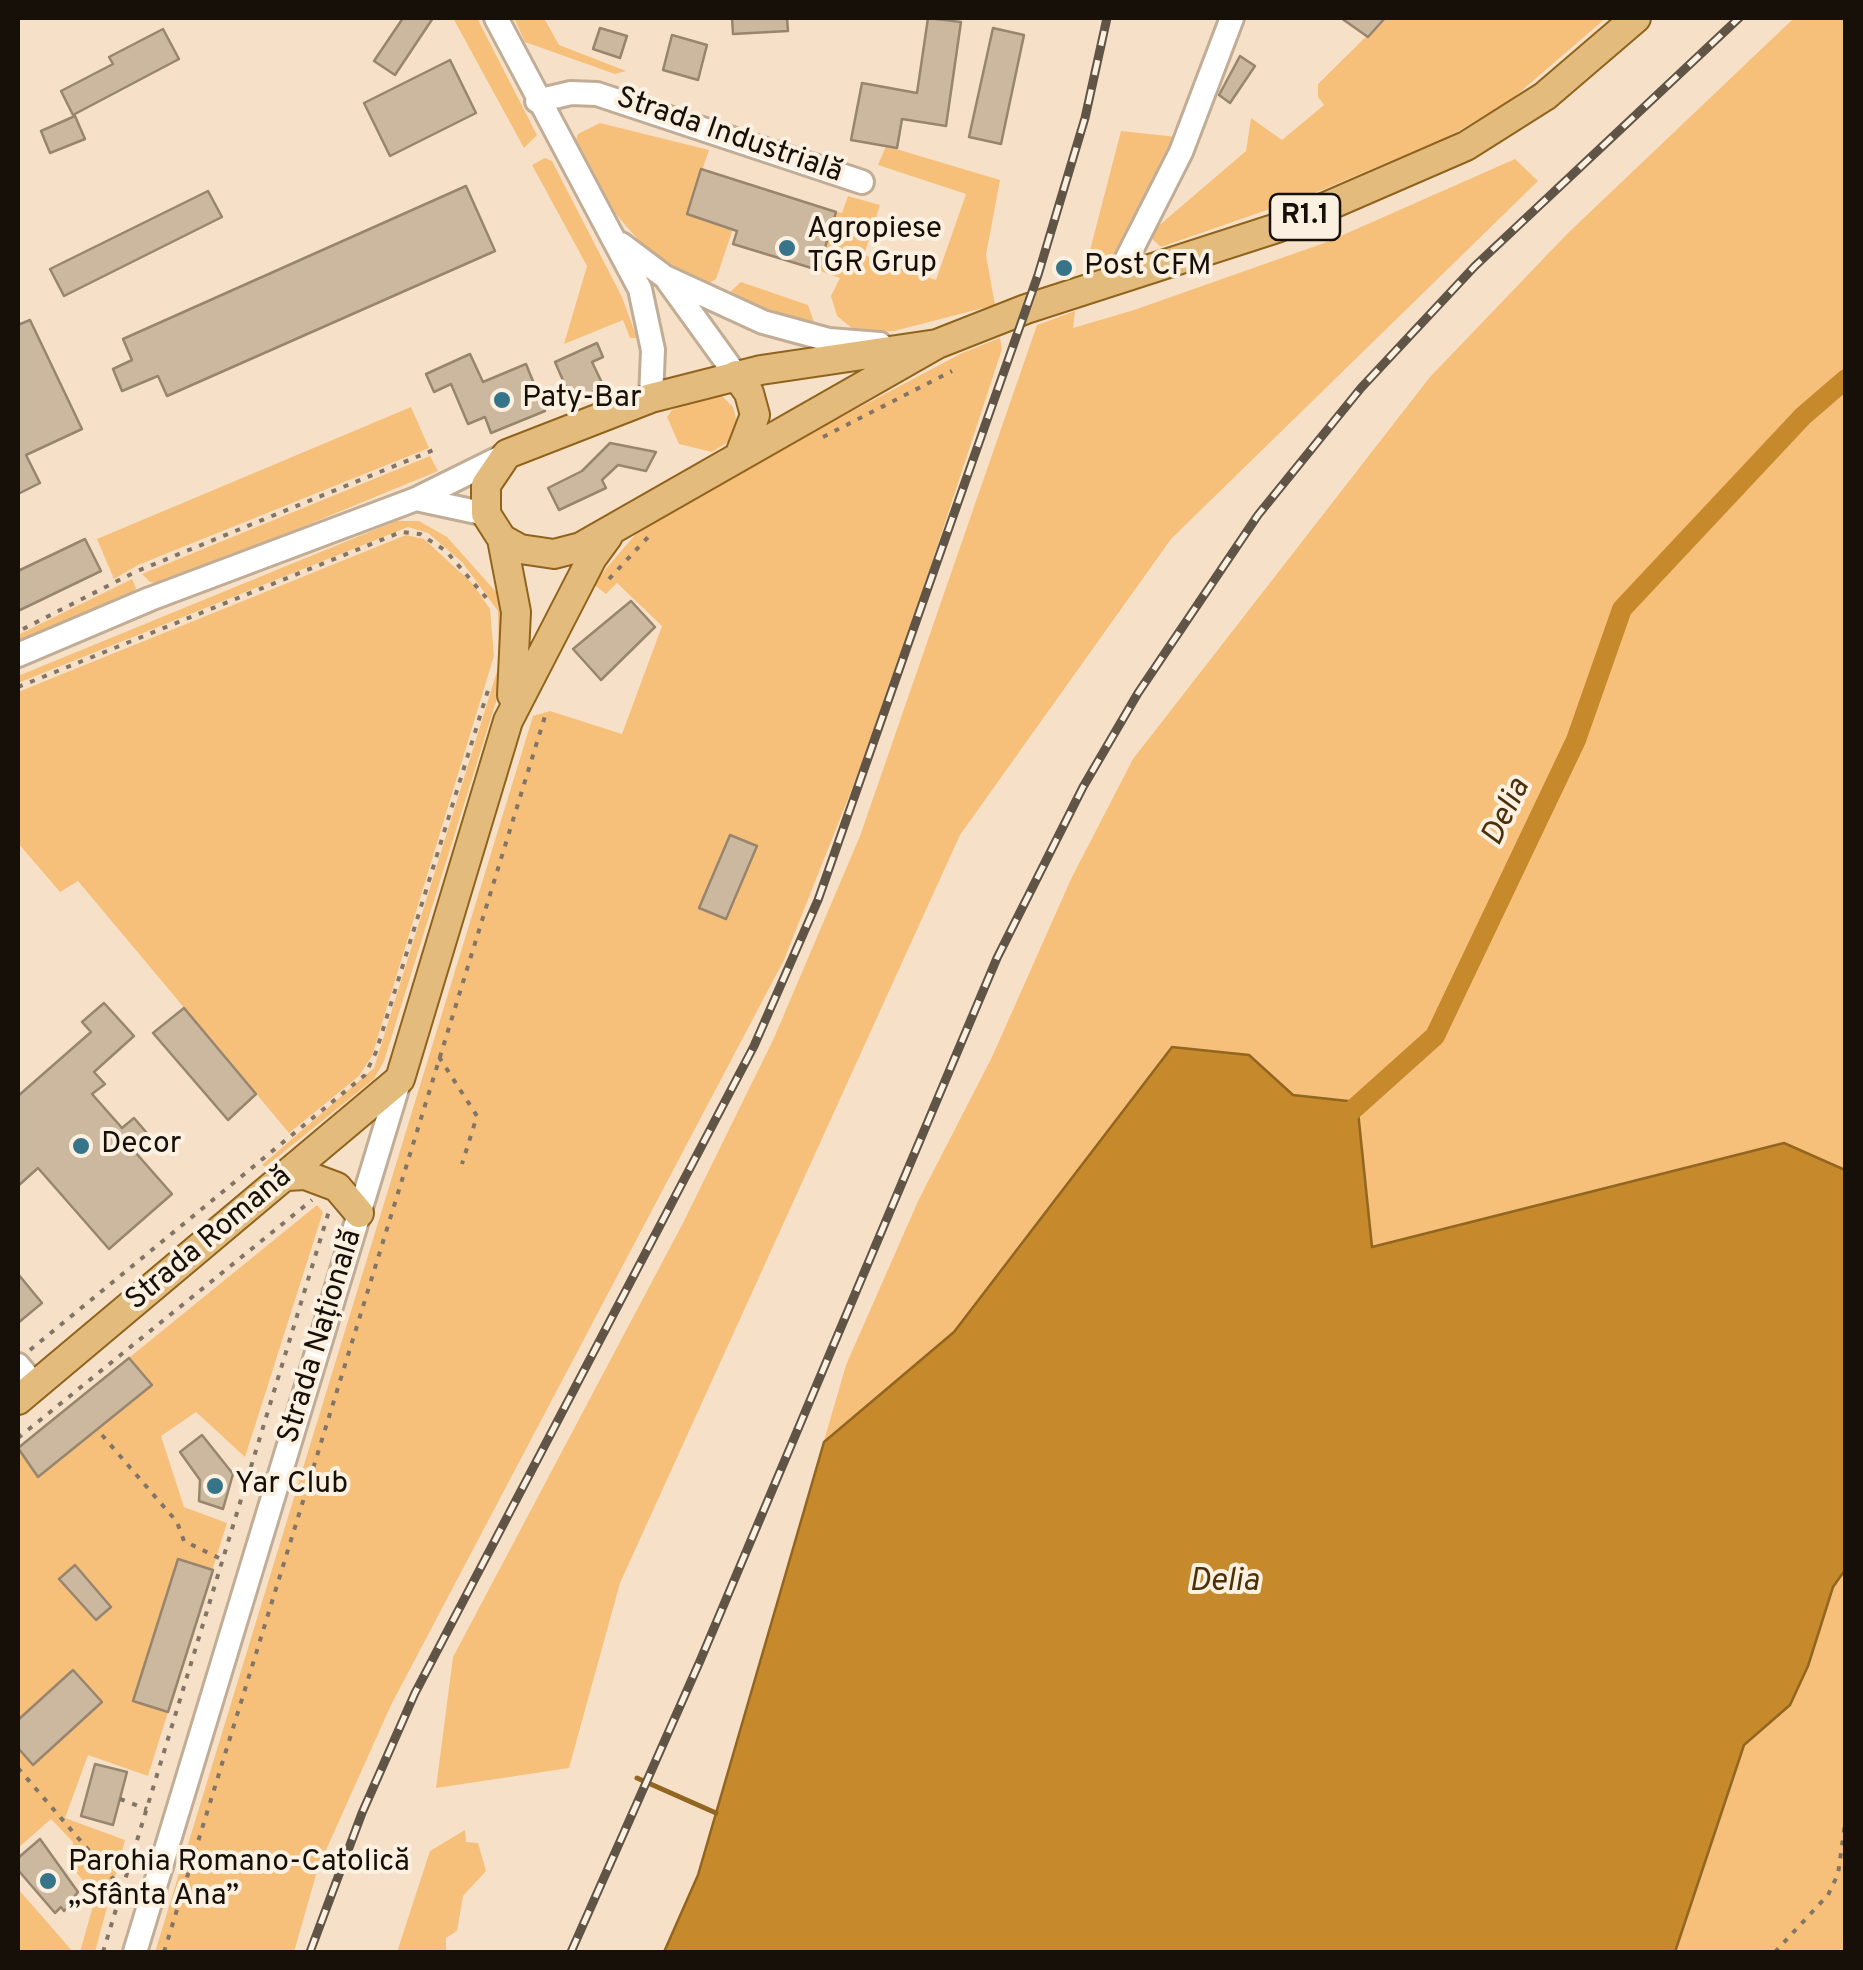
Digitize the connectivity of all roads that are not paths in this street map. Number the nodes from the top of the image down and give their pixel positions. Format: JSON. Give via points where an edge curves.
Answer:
{"nodes":[{"id":1,"x":496,"y":18,"type":"edge"},
{"id":2,"x":1232,"y":18,"type":"edge"},
{"id":3,"x":1636,"y":18,"type":"edge"},
{"id":4,"x":537,"y":102,"type":"junction"},
{"id":5,"x":862,"y":182,"type":"dead end"},
{"id":6,"x":614,"y":239,"type":"junction"},
{"id":7,"x":664,"y":277,"type":"junction"},
{"id":8,"x":1116,"y":282,"type":"junction"},
{"id":9,"x":936,"y":344,"type":"junction"},
{"id":10,"x":736,"y":375,"type":"junction"},
{"id":11,"x":651,"y":398,"type":"junction"},
{"id":12,"x":507,"y":454,"type":"junction"},
{"id":13,"x":740,"y":454,"type":"junction"},
{"id":14,"x":416,"y":499,"type":"junction"},
{"id":15,"x":486,"y":514,"type":"junction"},
{"id":16,"x":618,"y":523,"type":"junction"},
{"id":17,"x":502,"y":538,"type":"junction"},
{"id":18,"x":18,"y":655,"type":"edge"},
{"id":19,"x":508,"y":721,"type":"junction"},
{"id":20,"x":400,"y":1079,"type":"junction"},
{"id":21,"x":288,"y":1176,"type":"junction"},
{"id":22,"x":359,"y":1213,"type":"junction"},
{"id":23,"x":22,"y":1377,"type":"edge"},
{"id":24,"x":135,"y":1952,"type":"edge"}],
"edges":[{"from":1,"to":4,"type":"street"},
{"from":2,"to":8,"type":"street","via":[[1181,152]]},
{"from":3,"to":8,"type":"main road","name":"Strada Națională","number":"R1.1","via":[[1545,96],[1466,146],[1277,228]]},
{"from":4,"to":5,"type":"street","name":"Strada Industrială","via":[[571,93],[610,97]]},
{"from":4,"to":6,"type":"street"},
{"from":6,"to":7,"type":"street"},
{"from":6,"to":11,"type":"street","via":[[648,323]]},
{"from":7,"to":9,"type":"street","via":[[793,332],[861,344]]},
{"from":7,"to":10,"type":"street"},
{"from":8,"to":9,"type":"main road","name":"Strada Națională","number":"R1.1"},
{"from":9,"to":10,"type":"main road","name":"Strada Națională"},
{"from":9,"to":13,"type":"main road","name":"Strada Națională"},
{"from":10,"to":11,"type":"main road","name":"Strada Națională"},
{"from":10,"to":13,"type":"main road","via":[[755,415]]},
{"from":11,"to":12,"type":"main road","name":"Strada Națională"},
{"from":12,"to":14,"type":"street"},
{"from":12,"to":15,"type":"main road","via":[[486,485]]},
{"from":13,"to":16,"type":"main road","name":"Strada Națională"},
{"from":14,"to":15,"type":"street"},
{"from":14,"to":18,"type":"street"},
{"from":15,"to":17,"type":"main road","name":"Strada Națională"},
{"from":16,"to":17,"type":"main road","name":"Strada Națională","via":[[569,552],[530,551]]},
{"from":16,"to":19,"type":"main road","name":"Strada Națională","via":[[592,558]]},
{"from":17,"to":19,"type":"main road","name":"Strada Națională","via":[[516,612]]},
{"from":19,"to":20,"type":"main road","name":"Strada Națională"},
{"from":20,"to":21,"type":"main road","name":"Strada Romană"},
{"from":20,"to":22,"type":"street","name":"Strada Națională"},
{"from":21,"to":22,"type":"main road","via":[[337,1186]]},
{"from":21,"to":23,"type":"main road","name":"Strada Romană"},
{"from":22,"to":24,"type":"street","name":"Strada Națională"}]}
